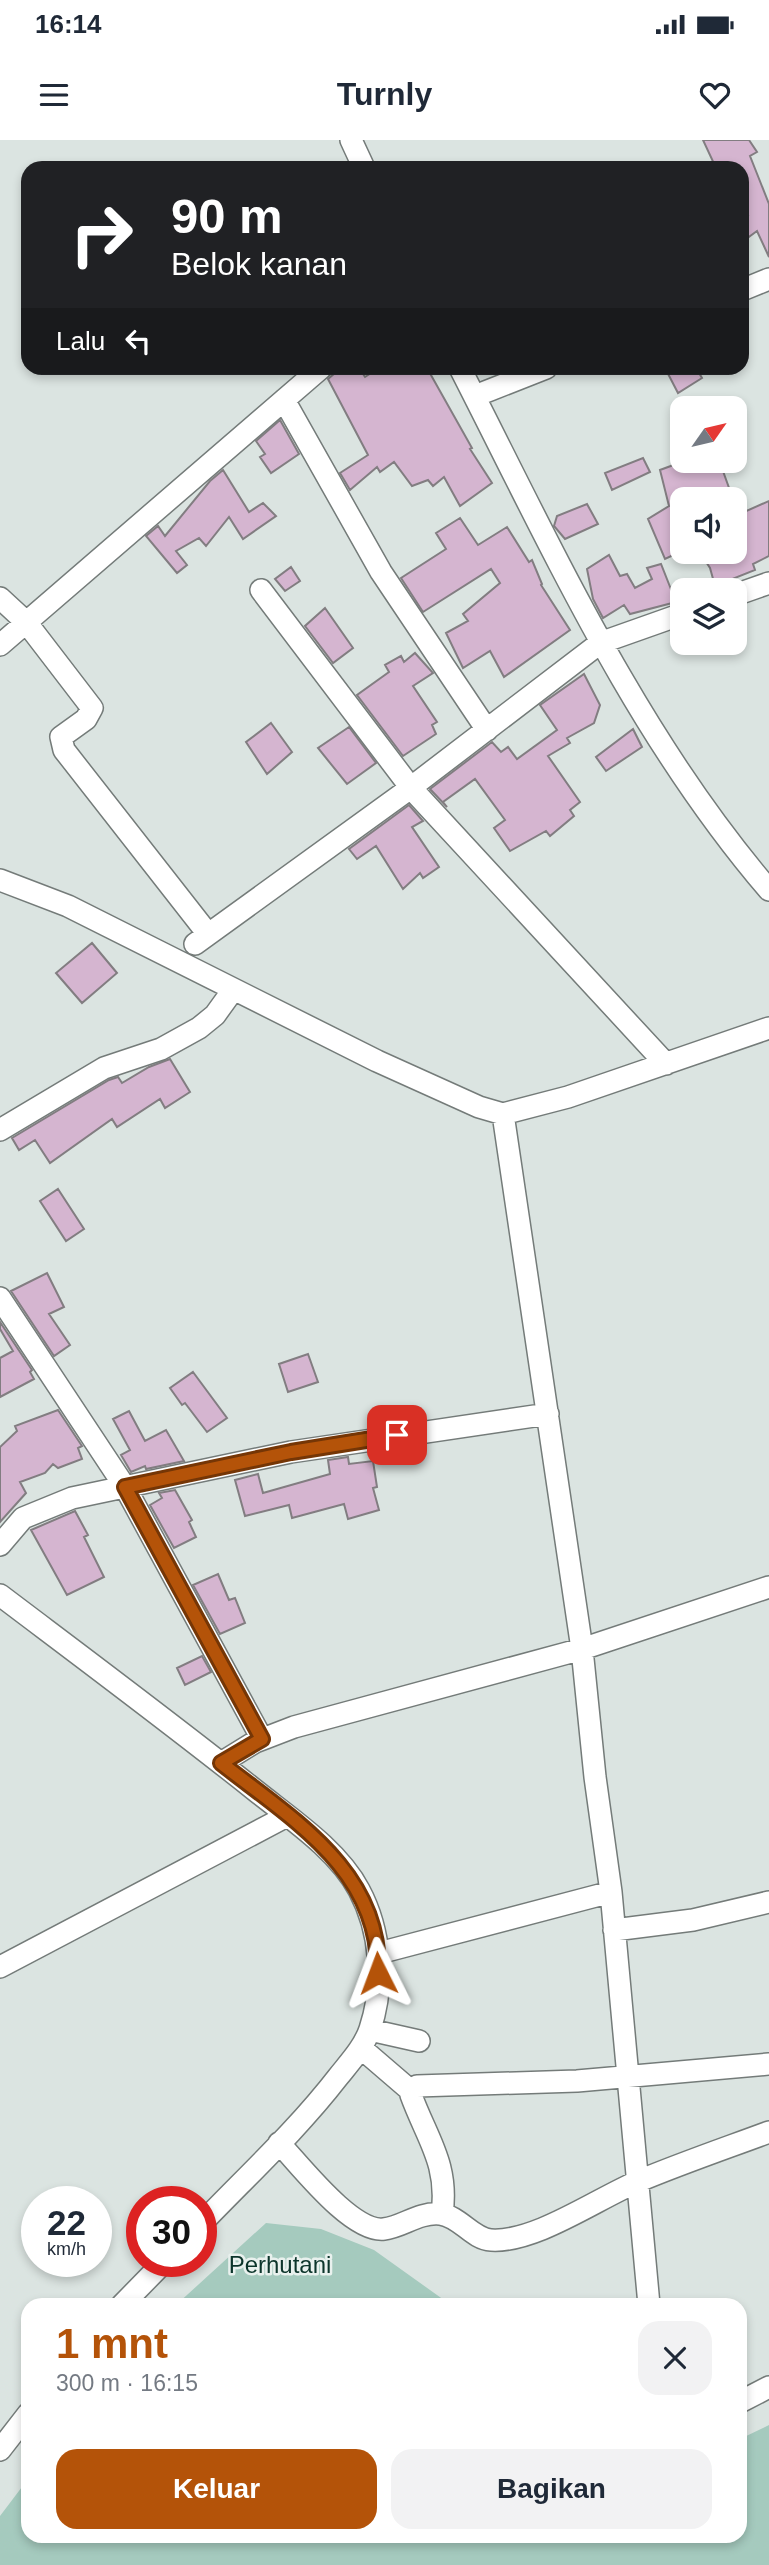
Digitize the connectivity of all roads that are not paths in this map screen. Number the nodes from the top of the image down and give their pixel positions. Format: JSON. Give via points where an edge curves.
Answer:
{"nodes":[{"id":1,"x":351,"y":140,"type":"edge"},
{"id":2,"x":361,"y":161,"type":"edge"},
{"id":3,"x":769,"y":279,"type":"edge"},
{"id":4,"x":749,"y":287,"type":"edge"},
{"id":5,"x":312,"y":375,"type":"edge"},
{"id":6,"x":464,"y":375,"type":"edge"},
{"id":7,"x":528,"y":375,"type":"edge"},
{"id":8,"x":475,"y":396,"type":"junction"},
{"id":9,"x":284,"y":400,"type":"junction"},
{"id":10,"x":769,"y":583,"type":"edge"},
{"id":11,"x":261,"y":590,"type":"dead end"},
{"id":12,"x":747,"y":591,"type":"edge"},
{"id":13,"x":0,"y":597,"type":"edge"},
{"id":14,"x":670,"y":618,"type":"edge"},
{"id":15,"x":26,"y":622,"type":"junction"},
{"id":16,"x":600,"y":643,"type":"junction"},
{"id":17,"x":0,"y":645,"type":"edge"},
{"id":18,"x":487,"y":730,"type":"junction"},
{"id":19,"x":411,"y":788,"type":"junction"},
{"id":20,"x":0,"y":880,"type":"edge"},
{"id":21,"x":769,"y":890,"type":"edge"},
{"id":22,"x":233,"y":990,"type":"junction"},
{"id":23,"x":769,"y":1028,"type":"edge"},
{"id":24,"x":666,"y":1063,"type":"junction"},
{"id":25,"x":503,"y":1114,"type":"junction"},
{"id":26,"x":0,"y":1130,"type":"edge"},
{"id":27,"x":0,"y":1297,"type":"edge"},
{"id":28,"x":548,"y":1414,"type":"junction"},
{"id":29,"x":125,"y":1487,"type":"junction"},
{"id":30,"x":1,"y":1542,"type":"edge"},
{"id":31,"x":769,"y":1587,"type":"edge"},
{"id":32,"x":0,"y":1595,"type":"edge"},
{"id":33,"x":582,"y":1649,"type":"junction"},
{"id":34,"x":253,"y":1744,"type":"junction"},
{"id":35,"x":221,"y":1763,"type":"junction"},
{"id":36,"x":287,"y":1816,"type":"junction"},
{"id":37,"x":611,"y":1892,"type":"junction"},
{"id":38,"x":769,"y":1902,"type":"edge"},
{"id":39,"x":614,"y":1930,"type":"junction"},
{"id":40,"x":379,"y":1953,"type":"junction"},
{"id":41,"x":0,"y":1967,"type":"edge"},
{"id":42,"x":365,"y":2039,"type":"junction"},
{"id":43,"x":419,"y":2041,"type":"dead end"},
{"id":44,"x":769,"y":2064,"type":"edge"},
{"id":45,"x":628,"y":2076,"type":"junction"},
{"id":46,"x":411,"y":2091,"type":"junction"},
{"id":47,"x":769,"y":2132,"type":"edge"},
{"id":48,"x":279,"y":2143,"type":"junction"},
{"id":49,"x":638,"y":2181,"type":"junction"},
{"id":50,"x":217,"y":2207,"type":"edge"},
{"id":51,"x":442,"y":2214,"type":"junction"},
{"id":52,"x":149,"y":2277,"type":"edge"},
{"id":53,"x":129,"y":2298,"type":"edge"},
{"id":54,"x":648,"y":2298,"type":"edge"},
{"id":55,"x":769,"y":2387,"type":"edge"},
{"id":56,"x":747,"y":2398,"type":"edge"},
{"id":57,"x":21,"y":2423,"type":"edge"},
{"id":58,"x":0,"y":2450,"type":"edge"}],
"edges":[{"from":1,"to":2,"type":"street"},
{"from":3,"to":4,"type":"street"},
{"from":5,"to":9,"type":"street"},
{"from":6,"to":8,"type":"street"},
{"from":7,"to":8,"type":"street"},
{"from":8,"to":16,"type":"street"},
{"from":9,"to":15,"type":"street"},
{"from":9,"to":18,"type":"street","via":[[382,572]]},
{"from":10,"to":12,"type":"street"},
{"from":11,"to":19,"type":"street"},
{"from":13,"to":15,"type":"street"},
{"from":14,"to":16,"type":"street"},
{"from":15,"to":17,"type":"street"},
{"from":15,"to":19,"type":"street","via":[[92,708],[86,719],[61,737],[64,750],[202,939]]},
{"from":16,"to":18,"type":"street"},
{"from":16,"to":21,"type":"street","via":[[708,814]]},
{"from":18,"to":19,"type":"street"},
{"from":19,"to":24,"type":"street"},
{"from":20,"to":22,"type":"street","via":[[68,906]]},
{"from":22,"to":25,"type":"street","via":[[388,1066]]},
{"from":22,"to":26,"type":"street","via":[[200,1028],[161,1049],[104,1068]]},
{"from":23,"to":24,"type":"street"},
{"from":24,"to":25,"type":"street"},
{"from":25,"to":28,"type":"street"},
{"from":27,"to":29,"type":"street"},
{"from":28,"to":29,"type":"street","via":[[313,1448]]},
{"from":28,"to":33,"type":"street"},
{"from":29,"to":30,"type":"street","via":[[53,1503],[23,1518]]},
{"from":29,"to":34,"type":"street"},
{"from":31,"to":33,"type":"street"},
{"from":32,"to":35,"type":"street"},
{"from":33,"to":34,"type":"street","via":[[294,1727]]},
{"from":33,"to":37,"type":"street"},
{"from":34,"to":35,"type":"street"},
{"from":35,"to":36,"type":"street"},
{"from":36,"to":40,"type":"street","via":[[331,1855],[359,1889]]},
{"from":36,"to":41,"type":"street"},
{"from":37,"to":39,"type":"street"},
{"from":37,"to":40,"type":"street"},
{"from":38,"to":39,"type":"street","via":[[693,1920]]},
{"from":39,"to":45,"type":"street"},
{"from":40,"to":42,"type":"street","via":[[377,1994]]},
{"from":42,"to":43,"type":"street"},
{"from":42,"to":46,"type":"street"},
{"from":42,"to":48,"type":"street","via":[[313,2108]]},
{"from":44,"to":45,"type":"street"},
{"from":45,"to":46,"type":"street","via":[[424,2084]]},
{"from":45,"to":49,"type":"street"},
{"from":46,"to":51,"type":"street","via":[[439,2157],[444,2183]]},
{"from":47,"to":49,"type":"street"},
{"from":48,"to":50,"type":"street"},
{"from":48,"to":51,"type":"street","via":[[330,2198],[364,2225],[385,2229],[423,2215]]},
{"from":49,"to":51,"type":"street","via":[[535,2232],[502,2240],[485,2239]]},
{"from":49,"to":54,"type":"street"},
{"from":52,"to":53,"type":"street"},
{"from":55,"to":56,"type":"street"},
{"from":57,"to":58,"type":"street"}]}
